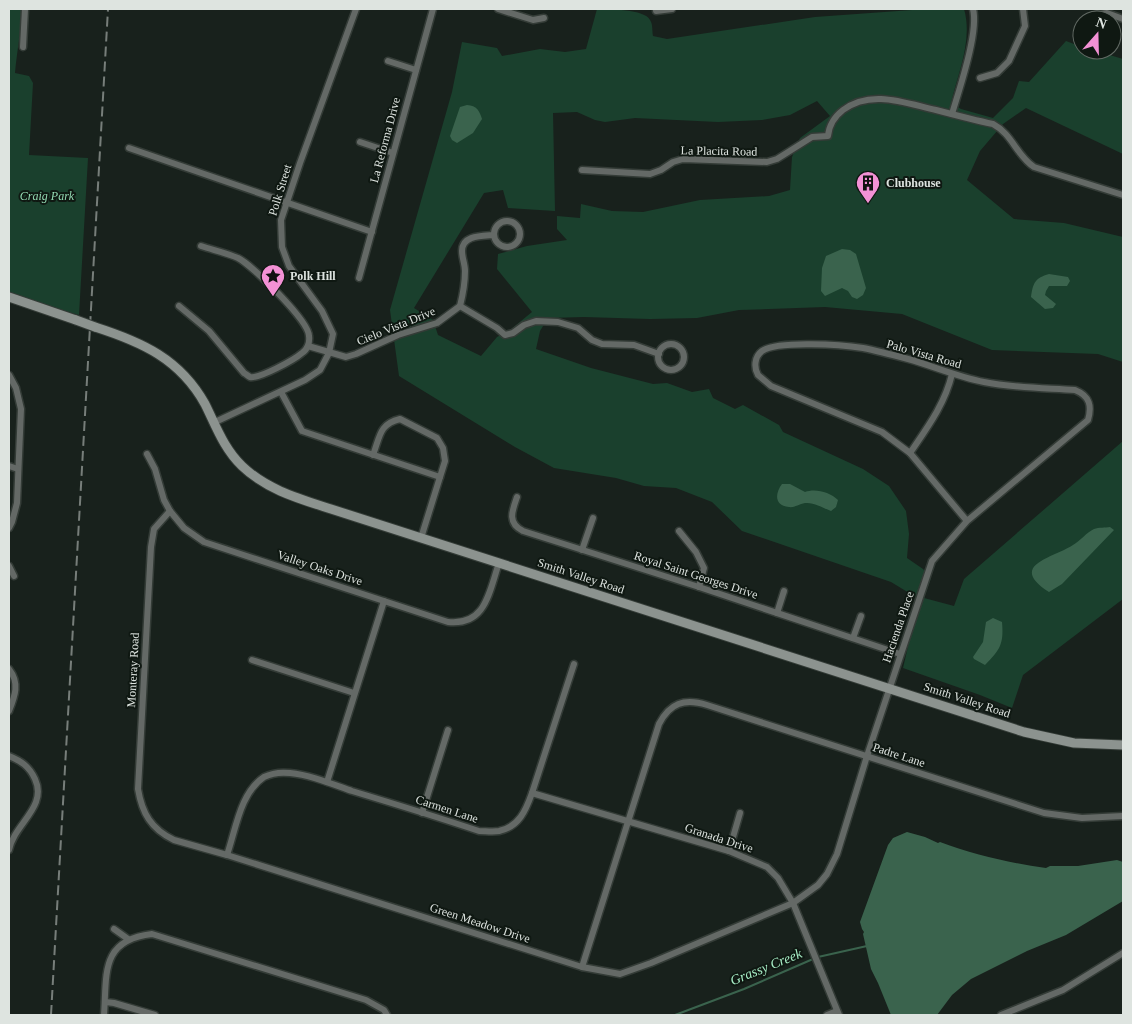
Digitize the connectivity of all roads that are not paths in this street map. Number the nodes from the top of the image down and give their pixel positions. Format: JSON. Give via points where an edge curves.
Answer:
{"nodes":[{"id":1,"x":25,"y":9,"type":"edge"},
{"id":2,"x":356,"y":9,"type":"edge"},
{"id":3,"x":433,"y":9,"type":"edge"},
{"id":4,"x":498,"y":9,"type":"edge"},
{"id":5,"x":672,"y":9,"type":"edge"},
{"id":6,"x":973,"y":9,"type":"edge"},
{"id":7,"x":1023,"y":9,"type":"edge"},
{"id":8,"x":656,"y":12,"type":"dead end"},
{"id":9,"x":544,"y":18,"type":"dead end"},
{"id":10,"x":23,"y":47,"type":"dead end"},
{"id":11,"x":388,"y":61,"type":"dead end"},
{"id":12,"x":416,"y":70,"type":"junction"},
{"id":13,"x":980,"y":78,"type":"dead end"},
{"id":14,"x":952,"y":114,"type":"junction"},
{"id":15,"x":360,"y":142,"type":"dead end"},
{"id":16,"x":129,"y":148,"type":"dead end"},
{"id":17,"x":393,"y":153,"type":"junction"},
{"id":18,"x":582,"y":170,"type":"dead end"},
{"id":19,"x":1123,"y":196,"type":"edge"},
{"id":20,"x":287,"y":203,"type":"junction"},
{"id":21,"x":372,"y":232,"type":"junction"},
{"id":22,"x":494,"y":235,"type":"junction"},
{"id":23,"x":202,"y":246,"type":"dead end"},
{"id":24,"x":359,"y":278,"type":"dead end"},
{"id":25,"x":9,"y":297,"type":"edge"},
{"id":26,"x":179,"y":306,"type":"dead end"},
{"id":27,"x":460,"y":306,"type":"junction"},
{"id":28,"x":308,"y":346,"type":"junction"},
{"id":29,"x":329,"y":353,"type":"junction"},
{"id":30,"x":659,"y":354,"type":"junction"},
{"id":31,"x":952,"y":374,"type":"junction"},
{"id":32,"x":9,"y":375,"type":"edge"},
{"id":33,"x":281,"y":392,"type":"junction"},
{"id":34,"x":1090,"y":402,"type":"joint"},
{"id":35,"x":213,"y":423,"type":"junction"},
{"id":36,"x":910,"y":453,"type":"junction"},
{"id":37,"x":147,"y":454,"type":"dead end"},
{"id":38,"x":373,"y":455,"type":"junction"},
{"id":39,"x":9,"y":466,"type":"edge"},
{"id":40,"x":18,"y":469,"type":"junction"},
{"id":41,"x":440,"y":477,"type":"junction"},
{"id":42,"x":517,"y":496,"type":"dead end"},
{"id":43,"x":170,"y":511,"type":"junction"},
{"id":44,"x":592,"y":518,"type":"dead end"},
{"id":45,"x":967,"y":521,"type":"junction"},
{"id":46,"x":9,"y":528,"type":"edge"},
{"id":47,"x":679,"y":530,"type":"dead end"},
{"id":48,"x":421,"y":538,"type":"junction"},
{"id":49,"x":582,"y":550,"type":"junction"},
{"id":50,"x":499,"y":563,"type":"junction"},
{"id":51,"x":9,"y":566,"type":"edge"},
{"id":52,"x":14,"y":576,"type":"dead end"},
{"id":53,"x":699,"y":587,"type":"junction"},
{"id":54,"x":784,"y":591,"type":"dead end"},
{"id":55,"x":384,"y":601,"type":"junction"},
{"id":56,"x":777,"y":613,"type":"junction"},
{"id":57,"x":861,"y":616,"type":"dead end"},
{"id":58,"x":854,"y":638,"type":"junction"},
{"id":59,"x":900,"y":654,"type":"junction"},
{"id":60,"x":252,"y":660,"type":"dead end"},
{"id":61,"x":574,"y":664,"type":"dead end"},
{"id":62,"x":9,"y":669,"type":"edge"},
{"id":63,"x":889,"y":688,"type":"junction"},
{"id":64,"x":354,"y":693,"type":"junction"},
{"id":65,"x":9,"y":711,"type":"edge"},
{"id":66,"x":448,"y":730,"type":"dead end"},
{"id":67,"x":1123,"y":745,"type":"edge"},
{"id":68,"x":9,"y":756,"type":"edge"},
{"id":69,"x":867,"y":756,"type":"junction"},
{"id":70,"x":327,"y":782,"type":"junction"},
{"id":71,"x":532,"y":793,"type":"junction"},
{"id":72,"x":422,"y":812,"type":"junction"},
{"id":73,"x":740,"y":813,"type":"dead end"},
{"id":74,"x":1123,"y":816,"type":"edge"},
{"id":75,"x":628,"y":822,"type":"junction"},
{"id":76,"x":159,"y":829,"type":"joint"},
{"id":77,"x":9,"y":850,"type":"edge"},
{"id":78,"x":729,"y":851,"type":"junction"},
{"id":79,"x":227,"y":855,"type":"junction"},
{"id":80,"x":793,"y":903,"type":"junction"},
{"id":81,"x":114,"y":929,"type":"dead end"},
{"id":82,"x":128,"y":939,"type":"junction"},
{"id":83,"x":1123,"y":953,"type":"edge"},
{"id":84,"x":582,"y":967,"type":"junction"},
{"id":85,"x":105,"y":1002,"type":"junction"},
{"id":86,"x":838,"y":1013,"type":"edge"},
{"id":87,"x":104,"y":1015,"type":"edge"},
{"id":88,"x":155,"y":1015,"type":"edge"},
{"id":89,"x":387,"y":1015,"type":"edge"},
{"id":90,"x":827,"y":1015,"type":"edge"},
{"id":91,"x":1002,"y":1015,"type":"edge"}],
"edges":[{"from":1,"to":10,"type":"street"},
{"from":2,"to":20,"type":"street","name":"Polk Street"},
{"from":3,"to":12,"type":"street","name":"La Reforma Drive"},
{"from":4,"to":9,"type":"street","via":[[533,20]]},
{"from":5,"to":8,"type":"street"},
{"from":6,"to":14,"type":"street","via":[[972,33]]},
{"from":7,"to":13,"type":"street","via":[[1024,26],[1009,61],[997,73]]},
{"from":11,"to":12,"type":"street"},
{"from":12,"to":17,"type":"street","name":"La Reforma Drive"},
{"from":14,"to":18,"type":"street","name":"La Placita Road","via":[[894,100],[869,99],[854,103],[839,113],[830,125],[828,136],[812,137],[767,162],[683,159],[650,174]]},
{"from":14,"to":19,"type":"street","via":[[1002,129],[1025,160],[1041,171]]},
{"from":15,"to":17,"type":"street"},
{"from":16,"to":20,"type":"street"},
{"from":17,"to":21,"type":"street","name":"La Reforma Drive"},
{"from":20,"to":21,"type":"street"},
{"from":20,"to":29,"type":"street","name":"Polk Street","via":[[281,220],[282,246],[290,266],[322,311],[333,334]]},
{"from":21,"to":24,"type":"street","name":"La Reforma Drive"},
{"from":22,"to":22,"type":"street","via":[[498,225],[504,221],[512,222],[520,232],[516,244],[508,247],[497,243]]},
{"from":22,"to":27,"type":"street","via":[[476,236],[464,244],[465,274]]},
{"from":23,"to":28,"type":"street","via":[[239,258],[275,290],[305,324],[310,335]]},
{"from":25,"to":35,"type":"main road","name":"Smith Valley Road","bridge":true,"via":[[151,348],[172,364],[198,395]]},
{"from":26,"to":28,"type":"street","via":[[209,331],[249,377],[265,373],[303,353]]},
{"from":27,"to":29,"type":"street","name":"Cielo Vista Drive","via":[[437,324],[398,335],[356,354],[346,357]]},
{"from":27,"to":30,"type":"street","via":[[505,335],[536,321],[558,322],[578,328],[602,344],[634,345]]},
{"from":28,"to":29,"type":"street","name":"Cielo Vista Drive"},
{"from":29,"to":33,"type":"street","via":[[320,370]]},
{"from":30,"to":30,"type":"street","via":[[663,346],[676,344],[683,350],[685,358],[681,366],[669,370],[662,366]]},
{"from":31,"to":34,"type":"street","name":"Palo Vista Road","via":[[1017,387],[1075,390],[1083,393]]},
{"from":31,"to":36,"type":"street","via":[[937,415]]},
{"from":31,"to":36,"type":"street","name":"Palo Vista Road","via":[[862,348],[809,344],[770,347],[760,352],[755,363],[758,376],[771,386],[882,432]]},
{"from":32,"to":40,"type":"street","via":[[21,409]]},
{"from":33,"to":35,"type":"street"},
{"from":33,"to":38,"type":"street","via":[[302,431]]},
{"from":34,"to":45,"type":"street","name":"Hacienda Place","via":[[1088,420]]},
{"from":35,"to":48,"type":"main road","name":"Smith Valley Road","via":[[235,459],[273,488]]},
{"from":36,"to":45,"type":"street"},
{"from":37,"to":43,"type":"street","name":"Valley Oaks Drive"},
{"from":38,"to":41,"type":"street"},
{"from":38,"to":41,"type":"street","via":[[383,428],[400,419],[436,438],[443,448],[445,461]]},
{"from":39,"to":40,"type":"street"},
{"from":40,"to":46,"type":"street","via":[[16,511]]},
{"from":41,"to":48,"type":"street"},
{"from":42,"to":49,"type":"street","name":"Royal Saint Georges Drive","via":[[511,517],[517,528]]},
{"from":43,"to":55,"type":"street","name":"Valley Oaks Drive","via":[[184,528],[204,542]]},
{"from":43,"to":76,"type":"street","name":"Monteray Road","via":[[154,529],[152,538],[138,773],[142,808]]},
{"from":44,"to":49,"type":"street"},
{"from":45,"to":59,"type":"street","name":"Hacienda Place","via":[[932,560]]},
{"from":47,"to":53,"type":"street","via":[[704,568]]},
{"from":48,"to":50,"type":"main road","name":"Smith Valley Road"},
{"from":49,"to":53,"type":"street","name":"Royal Saint Georges Drive"},
{"from":50,"to":55,"type":"street","name":"Valley Oaks Drive","via":[[481,610],[470,620],[448,622]]},
{"from":50,"to":63,"type":"main road","name":"Smith Valley Road"},
{"from":51,"to":52,"type":"street"},
{"from":53,"to":56,"type":"street","name":"Royal Saint Georges Drive"},
{"from":54,"to":56,"type":"street"},
{"from":55,"to":64,"type":"street"},
{"from":56,"to":58,"type":"street","name":"Royal Saint Georges Drive"},
{"from":57,"to":58,"type":"street"},
{"from":58,"to":59,"type":"street","name":"Royal Saint Georges Drive"},
{"from":59,"to":63,"type":"street","name":"Hacienda Place"},
{"from":60,"to":64,"type":"street"},
{"from":61,"to":71,"type":"street","name":"Carmen Lane"},
{"from":62,"to":65,"type":"street","via":[[16,689]]},
{"from":63,"to":67,"type":"main road","name":"Smith Valley Road","via":[[1041,737],[1090,745]]},
{"from":63,"to":69,"type":"street","name":"Hacienda Place"},
{"from":64,"to":70,"type":"street"},
{"from":66,"to":72,"type":"street"},
{"from":68,"to":77,"type":"street","via":[[27,766],[38,792],[34,808],[16,833]]},
{"from":69,"to":74,"type":"street","name":"Padre Lane","via":[[1044,814],[1082,818]]},
{"from":69,"to":75,"type":"street","name":"Padre Lane","via":[[685,701],[671,708],[659,724]]},
{"from":69,"to":80,"type":"street","name":"Hacienda Place","via":[[838,854],[818,885]]},
{"from":70,"to":72,"type":"street","name":"Carmen Lane"},
{"from":70,"to":79,"type":"street","name":"Carmen Lane","via":[[281,772],[266,776],[256,784],[245,801]]},
{"from":71,"to":72,"type":"street","name":"Carmen Lane","via":[[525,812],[512,825],[499,831],[479,831]]},
{"from":71,"to":75,"type":"street","name":"Granada Drive"},
{"from":73,"to":78,"type":"street"},
{"from":75,"to":78,"type":"street","name":"Granada Drive"},
{"from":75,"to":84,"type":"street"},
{"from":76,"to":79,"type":"street","name":"Green Meadow Drive","via":[[174,840]]},
{"from":78,"to":80,"type":"street","name":"Granada Drive","via":[[767,867]]},
{"from":79,"to":84,"type":"street","name":"Green Meadow Drive"},
{"from":80,"to":84,"type":"street","name":"Green Meadow Drive","via":[[620,974]]},
{"from":80,"to":86,"type":"street","name":"Granada Drive"},
{"from":81,"to":82,"type":"street"},
{"from":82,"to":85,"type":"street","via":[[112,953]]},
{"from":82,"to":89,"type":"street","via":[[152,934],[366,1000]]},
{"from":83,"to":91,"type":"street","via":[[1063,990]]},
{"from":85,"to":87,"type":"street"},
{"from":85,"to":88,"type":"street"},
{"from":86,"to":90,"type":"street"}]}
